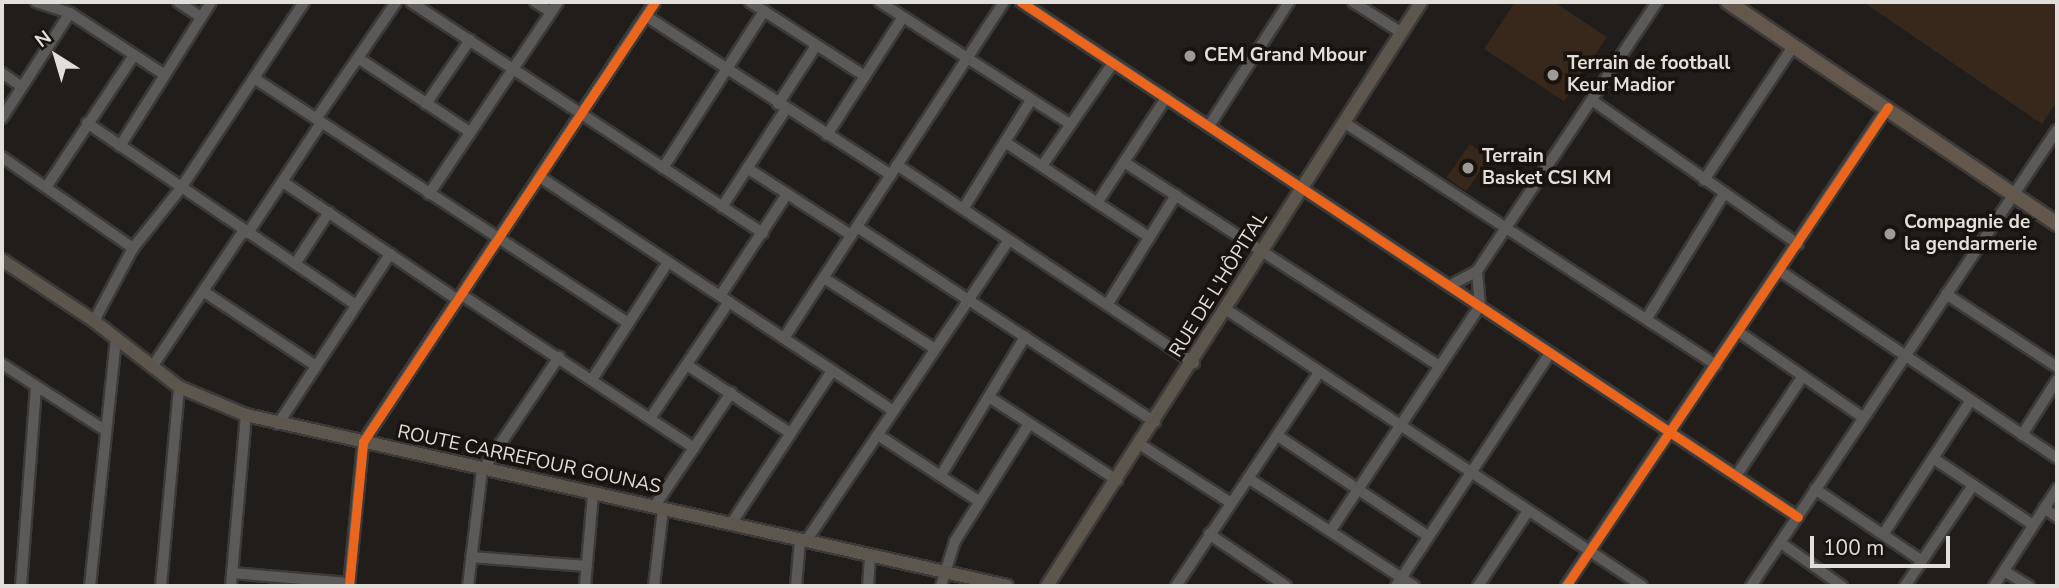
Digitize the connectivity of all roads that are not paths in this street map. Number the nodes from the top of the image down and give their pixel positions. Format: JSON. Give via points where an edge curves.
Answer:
{"nodes":[{"id":1,"x":36,"y":2,"type":"edge"},
{"id":2,"x":178,"y":2,"type":"edge"},
{"id":3,"x":211,"y":2,"type":"edge"},
{"id":4,"x":304,"y":2,"type":"edge"},
{"id":5,"x":396,"y":2,"type":"edge"},
{"id":6,"x":411,"y":2,"type":"edge"},
{"id":7,"x":534,"y":2,"type":"edge"},
{"id":8,"x":558,"y":2,"type":"edge"},
{"id":9,"x":655,"y":2,"type":"edge"},
{"id":10,"x":753,"y":2,"type":"edge"},
{"id":11,"x":880,"y":2,"type":"edge"},
{"id":12,"x":1004,"y":2,"type":"edge"},
{"id":13,"x":1021,"y":2,"type":"edge"},
{"id":14,"x":1289,"y":2,"type":"edge"},
{"id":15,"x":1353,"y":2,"type":"edge"},
{"id":16,"x":1422,"y":2,"type":"edge"},
{"id":17,"x":1657,"y":2,"type":"edge"},
{"id":18,"x":1728,"y":2,"type":"edge"},
{"id":19,"x":764,"y":11,"type":"junction"},
{"id":20,"x":551,"y":12,"type":"junction"},
{"id":21,"x":70,"y":13,"type":"junction"},
{"id":22,"x":646,"y":16,"type":"junction"},
{"id":23,"x":903,"y":17,"type":"junction"},
{"id":24,"x":201,"y":18,"type":"junction"},
{"id":25,"x":1402,"y":33,"type":"junction"},
{"id":26,"x":470,"y":40,"type":"junction"},
{"id":27,"x":1794,"y":45,"type":"junction"},
{"id":28,"x":816,"y":46,"type":"junction"},
{"id":29,"x":134,"y":55,"type":"junction"},
{"id":30,"x":358,"y":58,"type":"junction"},
{"id":31,"x":967,"y":58,"type":"junction"},
{"id":32,"x":1113,"y":63,"type":"junction"},
{"id":33,"x":513,"y":69,"type":"junction"},
{"id":34,"x":725,"y":71,"type":"junction"},
{"id":35,"x":2,"y":74,"type":"edge"},
{"id":36,"x":165,"y":75,"type":"junction"},
{"id":37,"x":864,"y":76,"type":"junction"},
{"id":38,"x":254,"y":78,"type":"junction"},
{"id":39,"x":22,"y":87,"type":"junction"},
{"id":40,"x":1166,"y":98,"type":"junction"},
{"id":41,"x":1031,"y":100,"type":"junction"},
{"id":42,"x":1593,"y":101,"type":"junction"},
{"id":43,"x":426,"y":104,"type":"junction"},
{"id":44,"x":782,"y":106,"type":"junction"},
{"id":45,"x":1888,"y":107,"type":"junction"},
{"id":46,"x":581,"y":114,"type":"junction"},
{"id":47,"x":2,"y":118,"type":"edge"},
{"id":48,"x":319,"y":121,"type":"junction"},
{"id":49,"x":87,"y":123,"type":"junction"},
{"id":50,"x":1345,"y":123,"type":"junction"},
{"id":51,"x":1070,"y":124,"type":"junction"},
{"id":52,"x":1209,"y":126,"type":"junction"},
{"id":53,"x":2057,"y":130,"type":"edge"},
{"id":54,"x":470,"y":132,"type":"junction"},
{"id":55,"x":827,"y":135,"type":"junction"},
{"id":56,"x":1005,"y":142,"type":"junction"},
{"id":57,"x":120,"y":146,"type":"junction"},
{"id":58,"x":2,"y":157,"type":"edge"},
{"id":59,"x":1124,"y":162,"type":"junction"},
{"id":60,"x":897,"y":166,"type":"junction"},
{"id":61,"x":1042,"y":166,"type":"junction"},
{"id":62,"x":663,"y":168,"type":"junction"},
{"id":63,"x":747,"y":168,"type":"junction"},
{"id":64,"x":891,"y":175,"type":"junction"},
{"id":65,"x":540,"y":177,"type":"junction"},
{"id":66,"x":1704,"y":180,"type":"junction"},
{"id":67,"x":284,"y":182,"type":"junction"},
{"id":68,"x":47,"y":186,"type":"junction"},
{"id":69,"x":181,"y":188,"type":"junction"},
{"id":70,"x":1303,"y":189,"type":"junction"},
{"id":71,"x":429,"y":194,"type":"junction"},
{"id":72,"x":788,"y":194,"type":"junction"},
{"id":73,"x":1724,"y":194,"type":"junction"},
{"id":74,"x":2013,"y":194,"type":"junction"},
{"id":75,"x":1176,"y":195,"type":"junction"},
{"id":76,"x":1097,"y":203,"type":"junction"},
{"id":77,"x":722,"y":206,"type":"junction"},
{"id":78,"x":963,"y":209,"type":"junction"},
{"id":79,"x":329,"y":212,"type":"junction"},
{"id":80,"x":2057,"y":223,"type":"edge"},
{"id":81,"x":1503,"y":227,"type":"junction"},
{"id":82,"x":246,"y":231,"type":"junction"},
{"id":83,"x":854,"y":231,"type":"junction"},
{"id":84,"x":763,"y":233,"type":"junction"},
{"id":85,"x":1149,"y":237,"type":"junction"},
{"id":86,"x":498,"y":240,"type":"junction"},
{"id":87,"x":1009,"y":240,"type":"junction"},
{"id":88,"x":1798,"y":244,"type":"junction"},
{"id":89,"x":133,"y":248,"type":"junction"},
{"id":90,"x":1263,"y":252,"type":"junction"},
{"id":91,"x":390,"y":254,"type":"junction"},
{"id":92,"x":2,"y":260,"type":"edge"},
{"id":93,"x":668,"y":262,"type":"junction"},
{"id":94,"x":295,"y":264,"type":"junction"},
{"id":95,"x":1477,"y":271,"type":"junction"},
{"id":96,"x":1780,"y":271,"type":"junction"},
{"id":97,"x":824,"y":278,"type":"junction"},
{"id":98,"x":1449,"y":286,"type":"junction"},
{"id":99,"x":203,"y":290,"type":"junction"},
{"id":100,"x":1946,"y":294,"type":"junction"},
{"id":101,"x":460,"y":297,"type":"junction"},
{"id":102,"x":725,"y":299,"type":"junction"},
{"id":103,"x":968,"y":300,"type":"junction"},
{"id":104,"x":356,"y":305,"type":"junction"},
{"id":105,"x":1107,"y":305,"type":"junction"},
{"id":106,"x":1479,"y":306,"type":"junction"},
{"id":107,"x":1227,"y":310,"type":"junction"},
{"id":108,"x":1647,"y":318,"type":"junction"},
{"id":109,"x":93,"y":321,"type":"junction"},
{"id":110,"x":628,"y":323,"type":"junction"},
{"id":111,"x":1739,"y":332,"type":"junction"},
{"id":112,"x":1025,"y":337,"type":"junction"},
{"id":113,"x":784,"y":338,"type":"junction"},
{"id":114,"x":116,"y":339,"type":"junction"},
{"id":115,"x":935,"y":349,"type":"junction"},
{"id":116,"x":1550,"y":353,"type":"junction"},
{"id":117,"x":559,"y":356,"type":"junction"},
{"id":118,"x":1903,"y":356,"type":"junction"},
{"id":119,"x":1194,"y":363,"type":"junction"},
{"id":120,"x":2,"y":364,"type":"edge"},
{"id":121,"x":687,"y":365,"type":"junction"},
{"id":122,"x":1716,"y":365,"type":"junction"},
{"id":123,"x":316,"y":366,"type":"junction"},
{"id":124,"x":1439,"y":366,"type":"junction"},
{"id":125,"x":152,"y":367,"type":"junction"},
{"id":126,"x":2057,"y":367,"type":"edge"},
{"id":127,"x":832,"y":371,"type":"junction"},
{"id":128,"x":1319,"y":372,"type":"junction"},
{"id":129,"x":1802,"y":376,"type":"junction"},
{"id":130,"x":593,"y":378,"type":"junction"},
{"id":131,"x":2057,"y":380,"type":"edge"},
{"id":132,"x":36,"y":387,"type":"junction"},
{"id":133,"x":179,"y":387,"type":"junction"},
{"id":134,"x":731,"y":393,"type":"junction"},
{"id":135,"x":989,"y":397,"type":"junction"},
{"id":136,"x":1971,"y":400,"type":"junction"},
{"id":137,"x":894,"y":411,"type":"junction"},
{"id":138,"x":246,"y":415,"type":"junction"},
{"id":139,"x":651,"y":417,"type":"junction"},
{"id":140,"x":1863,"y":417,"type":"junction"},
{"id":141,"x":1155,"y":422,"type":"junction"},
{"id":142,"x":278,"y":424,"type":"junction"},
{"id":143,"x":1029,"y":424,"type":"junction"},
{"id":144,"x":1398,"y":426,"type":"junction"},
{"id":145,"x":105,"y":430,"type":"junction"},
{"id":146,"x":790,"y":433,"type":"junction"},
{"id":147,"x":1671,"y":433,"type":"junction"},
{"id":148,"x":878,"y":435,"type":"junction"},
{"id":149,"x":2022,"y":435,"type":"junction"},
{"id":150,"x":1278,"y":436,"type":"junction"},
{"id":151,"x":363,"y":442,"type":"junction"},
{"id":152,"x":1141,"y":445,"type":"junction"},
{"id":153,"x":694,"y":448,"type":"junction"},
{"id":154,"x":1933,"y":457,"type":"junction"},
{"id":155,"x":2057,"y":458,"type":"edge"},
{"id":156,"x":482,"y":471,"type":"junction"},
{"id":157,"x":1469,"y":471,"type":"junction"},
{"id":158,"x":941,"y":475,"type":"junction"},
{"id":159,"x":1736,"y":476,"type":"junction"},
{"id":160,"x":1248,"y":478,"type":"junction"},
{"id":161,"x":1117,"y":480,"type":"junction"},
{"id":162,"x":1973,"y":485,"type":"junction"},
{"id":163,"x":1815,"y":489,"type":"junction"},
{"id":164,"x":2057,"y":489,"type":"edge"},
{"id":165,"x":1356,"y":491,"type":"junction"},
{"id":166,"x":593,"y":494,"type":"junction"},
{"id":167,"x":977,"y":500,"type":"junction"},
{"id":168,"x":1231,"y":503,"type":"junction"},
{"id":169,"x":659,"y":508,"type":"junction"},
{"id":170,"x":2044,"y":508,"type":"junction"},
{"id":171,"x":1528,"y":511,"type":"junction"},
{"id":172,"x":1798,"y":517,"type":"junction"},
{"id":173,"x":2057,"y":517,"type":"edge"},
{"id":174,"x":731,"y":524,"type":"junction"},
{"id":175,"x":2033,"y":525,"type":"junction"},
{"id":176,"x":1331,"y":530,"type":"junction"},
{"id":177,"x":1884,"y":533,"type":"junction"},
{"id":178,"x":1209,"y":534,"type":"junction"},
{"id":179,"x":1428,"y":536,"type":"junction"},
{"id":180,"x":803,"y":540,"type":"junction"},
{"id":181,"x":1781,"y":543,"type":"junction"},
{"id":182,"x":1589,"y":553,"type":"junction"},
{"id":183,"x":870,"y":555,"type":"junction"},
{"id":184,"x":471,"y":557,"type":"junction"},
{"id":185,"x":1922,"y":561,"type":"junction"},
{"id":186,"x":587,"y":566,"type":"junction"},
{"id":187,"x":942,"y":570,"type":"junction"},
{"id":188,"x":2004,"y":570,"type":"junction"},
{"id":189,"x":232,"y":573,"type":"junction"},
{"id":190,"x":1399,"y":582,"type":"edge"},
{"id":191,"x":349,"y":584,"type":"edge"},
{"id":192,"x":21,"y":586,"type":"edge"},
{"id":193,"x":90,"y":586,"type":"edge"},
{"id":194,"x":161,"y":586,"type":"edge"},
{"id":195,"x":231,"y":586,"type":"edge"},
{"id":196,"x":468,"y":586,"type":"edge"},
{"id":197,"x":586,"y":586,"type":"edge"},
{"id":198,"x":654,"y":586,"type":"edge"},
{"id":199,"x":796,"y":586,"type":"edge"},
{"id":200,"x":868,"y":586,"type":"edge"},
{"id":201,"x":940,"y":586,"type":"edge"},
{"id":202,"x":1007,"y":586,"type":"edge"},
{"id":203,"x":1048,"y":586,"type":"edge"},
{"id":204,"x":1176,"y":586,"type":"edge"},
{"id":205,"x":1286,"y":586,"type":"edge"},
{"id":206,"x":1414,"y":586,"type":"edge"},
{"id":207,"x":1478,"y":586,"type":"edge"},
{"id":208,"x":1566,"y":586,"type":"edge"},
{"id":209,"x":1642,"y":586,"type":"edge"},
{"id":210,"x":1751,"y":586,"type":"edge"},
{"id":211,"x":1842,"y":586,"type":"edge"},
{"id":212,"x":1905,"y":586,"type":"edge"},
{"id":213,"x":1994,"y":586,"type":"edge"},
{"id":214,"x":2029,"y":586,"type":"edge"}],
"edges":[{"from":1,"to":21,"type":"street"},
{"from":2,"to":24,"type":"street"},
{"from":3,"to":24,"type":"street"},
{"from":4,"to":38,"type":"street"},
{"from":5,"to":30,"type":"street"},
{"from":6,"to":26,"type":"street"},
{"from":7,"to":20,"type":"street"},
{"from":8,"to":20,"type":"street"},
{"from":9,"to":22,"type":"street"},
{"from":10,"to":19,"type":"street"},
{"from":11,"to":23,"type":"street"},
{"from":12,"to":31,"type":"street"},
{"from":13,"to":32,"type":"street"},
{"from":14,"to":52,"type":"street"},
{"from":15,"to":25,"type":"street"},
{"from":16,"to":25,"type":"main road","name":"RUE DE L'HÔPITAL"},
{"from":17,"to":42,"type":"street"},
{"from":18,"to":27,"type":"highway"},
{"from":19,"to":28,"type":"street"},
{"from":19,"to":34,"type":"street"},
{"from":20,"to":33,"type":"street"},
{"from":21,"to":29,"type":"street"},
{"from":21,"to":39,"type":"street"},
{"from":22,"to":34,"type":"street"},
{"from":22,"to":46,"type":"street"},
{"from":23,"to":31,"type":"street"},
{"from":23,"to":37,"type":"street"},
{"from":24,"to":36,"type":"street"},
{"from":25,"to":50,"type":"main road","name":"RUE DE L'HÔPITAL"},
{"from":26,"to":33,"type":"street"},
{"from":26,"to":43,"type":"street"},
{"from":27,"to":45,"type":"highway"},
{"from":27,"to":66,"type":"street"},
{"from":28,"to":37,"type":"street"},
{"from":28,"to":44,"type":"street"},
{"from":29,"to":36,"type":"street"},
{"from":29,"to":49,"type":"street"},
{"from":30,"to":43,"type":"street"},
{"from":30,"to":48,"type":"street"},
{"from":31,"to":41,"type":"street"},
{"from":31,"to":60,"type":"street"},
{"from":32,"to":40,"type":"street"},
{"from":32,"to":51,"type":"street"},
{"from":33,"to":46,"type":"street"},
{"from":33,"to":54,"type":"street"},
{"from":34,"to":44,"type":"street"},
{"from":34,"to":62,"type":"street"},
{"from":35,"to":39,"type":"street"},
{"from":36,"to":57,"type":"street"},
{"from":37,"to":55,"type":"street"},
{"from":38,"to":48,"type":"street"},
{"from":38,"to":69,"type":"street"},
{"from":39,"to":47,"type":"street"},
{"from":40,"to":52,"type":"street"},
{"from":40,"to":59,"type":"street"},
{"from":41,"to":51,"type":"street"},
{"from":41,"to":56,"type":"street"},
{"from":42,"to":66,"type":"street"},
{"from":42,"to":81,"type":"street"},
{"from":43,"to":54,"type":"street"},
{"from":44,"to":55,"type":"street"},
{"from":44,"to":63,"type":"street"},
{"from":45,"to":74,"type":"highway"},
{"from":45,"to":88,"type":"street"},
{"from":46,"to":62,"type":"street"},
{"from":46,"to":65,"type":"street"},
{"from":48,"to":67,"type":"street"},
{"from":48,"to":71,"type":"street"},
{"from":49,"to":57,"type":"street"},
{"from":49,"to":68,"type":"street"},
{"from":50,"to":70,"type":"main road","name":"RUE DE L'HÔPITAL"},
{"from":50,"to":81,"type":"street"},
{"from":51,"to":61,"type":"street"},
{"from":52,"to":70,"type":"street"},
{"from":53,"to":74,"type":"street"},
{"from":54,"to":71,"type":"street"},
{"from":55,"to":64,"type":"street"},
{"from":56,"to":61,"type":"street"},
{"from":56,"to":78,"type":"street"},
{"from":57,"to":69,"type":"street"},
{"from":58,"to":68,"type":"street"},
{"from":59,"to":75,"type":"street"},
{"from":59,"to":76,"type":"street"},
{"from":60,"to":64,"type":"street"},
{"from":60,"to":78,"type":"street"},
{"from":61,"to":76,"type":"street"},
{"from":62,"to":77,"type":"street"},
{"from":63,"to":72,"type":"street"},
{"from":63,"to":77,"type":"street"},
{"from":64,"to":83,"type":"street"},
{"from":65,"to":86,"type":"street"},
{"from":65,"to":93,"type":"street"},
{"from":66,"to":73,"type":"street"},
{"from":67,"to":79,"type":"street"},
{"from":67,"to":82,"type":"street"},
{"from":68,"to":89,"type":"street"},
{"from":69,"to":82,"type":"street"},
{"from":69,"to":89,"type":"street"},
{"from":70,"to":90,"type":"main road","name":"RUE DE L'HÔPITAL"},
{"from":70,"to":98,"type":"street"},
{"from":71,"to":86,"type":"street"},
{"from":72,"to":83,"type":"street"},
{"from":72,"to":84,"type":"street"},
{"from":73,"to":88,"type":"street"},
{"from":73,"to":108,"type":"street"},
{"from":74,"to":80,"type":"highway"},
{"from":74,"to":100,"type":"street"},
{"from":75,"to":85,"type":"street"},
{"from":75,"to":90,"type":"street"},
{"from":76,"to":85,"type":"street"},
{"from":77,"to":84,"type":"street"},
{"from":78,"to":87,"type":"street"},
{"from":79,"to":91,"type":"street"},
{"from":79,"to":94,"type":"street"},
{"from":81,"to":95,"type":"street"},
{"from":81,"to":108,"type":"street"},
{"from":82,"to":94,"type":"street"},
{"from":82,"to":99,"type":"street"},
{"from":83,"to":97,"type":"street"},
{"from":83,"to":103,"type":"street"},
{"from":84,"to":102,"type":"street"},
{"from":85,"to":105,"type":"street"},
{"from":86,"to":101,"type":"street"},
{"from":86,"to":110,"type":"street"},
{"from":87,"to":103,"type":"street"},
{"from":87,"to":105,"type":"street"},
{"from":88,"to":96,"type":"street"},
{"from":89,"to":109,"type":"street"},
{"from":90,"to":107,"type":"main road","name":"RUE DE L'HÔPITAL"},
{"from":90,"to":124,"type":"street"},
{"from":91,"to":101,"type":"street"},
{"from":91,"to":104,"type":"street"},
{"from":92,"to":109,"type":"main road","name":"ROUTE CARREFOUR GOUNAS"},
{"from":93,"to":102,"type":"street"},
{"from":93,"to":110,"type":"street"},
{"from":94,"to":104,"type":"street"},
{"from":95,"to":98,"type":"street"},
{"from":95,"to":106,"type":"street"},
{"from":96,"to":111,"type":"street"},
{"from":96,"to":118,"type":"street"},
{"from":97,"to":113,"type":"street"},
{"from":97,"to":115,"type":"street"},
{"from":98,"to":106,"type":"street"},
{"from":99,"to":123,"type":"street"},
{"from":99,"to":125,"type":"street"},
{"from":100,"to":118,"type":"street"},
{"from":100,"to":126,"type":"street"},
{"from":101,"to":117,"type":"street"},
{"from":101,"to":151,"type":"street"},
{"from":102,"to":113,"type":"street"},
{"from":102,"to":121,"type":"street"},
{"from":103,"to":112,"type":"street"},
{"from":103,"to":115,"type":"street"},
{"from":104,"to":123,"type":"street"},
{"from":105,"to":119,"type":"street"},
{"from":106,"to":116,"type":"street"},
{"from":106,"to":124,"type":"street"},
{"from":107,"to":119,"type":"main road","name":"RUE DE L'HÔPITAL"},
{"from":107,"to":128,"type":"street"},
{"from":108,"to":122,"type":"street"},
{"from":109,"to":114,"type":"main road","name":"ROUTE CARREFOUR GOUNAS"},
{"from":110,"to":130,"type":"street"},
{"from":111,"to":122,"type":"street"},
{"from":111,"to":129,"type":"street"},
{"from":112,"to":135,"type":"street"},
{"from":112,"to":141,"type":"street"},
{"from":113,"to":127,"type":"street"},
{"from":114,"to":125,"type":"main road","name":"ROUTE CARREFOUR GOUNAS"},
{"from":114,"to":145,"type":"street"},
{"from":115,"to":137,"type":"street"},
{"from":116,"to":147,"type":"street"},
{"from":116,"to":157,"type":"street"},
{"from":117,"to":130,"type":"street"},
{"from":117,"to":156,"type":"street"},
{"from":118,"to":136,"type":"street"},
{"from":118,"to":140,"type":"street"},
{"from":119,"to":141,"type":"main road","name":"RUE DE L'HÔPITAL"},
{"from":120,"to":132,"type":"street"},
{"from":121,"to":134,"type":"street"},
{"from":121,"to":139,"type":"street"},
{"from":122,"to":147,"type":"street"},
{"from":123,"to":142,"type":"street"},
{"from":124,"to":144,"type":"street"},
{"from":125,"to":133,"type":"main road","name":"ROUTE CARREFOUR GOUNAS"},
{"from":127,"to":137,"type":"street"},
{"from":127,"to":146,"type":"street"},
{"from":128,"to":144,"type":"street"},
{"from":128,"to":150,"type":"street"},
{"from":129,"to":140,"type":"street"},
{"from":129,"to":159,"type":"street"},
{"from":130,"to":139,"type":"street"},
{"from":131,"to":149,"type":"street"},
{"from":132,"to":145,"type":"street"},
{"from":132,"to":192,"type":"street"},
{"from":133,"to":138,"type":"main road","name":"ROUTE CARREFOUR GOUNAS"},
{"from":133,"to":194,"type":"street"},
{"from":134,"to":146,"type":"street"},
{"from":134,"to":153,"type":"street"},
{"from":135,"to":143,"type":"street"},
{"from":135,"to":158,"type":"street"},
{"from":136,"to":149,"type":"street"},
{"from":136,"to":154,"type":"street"},
{"from":137,"to":148,"type":"street"},
{"from":138,"to":142,"type":"main road","name":"ROUTE CARREFOUR GOUNAS"},
{"from":138,"to":189,"type":"street"},
{"from":139,"to":153,"type":"street"},
{"from":140,"to":163,"type":"street"},
{"from":141,"to":152,"type":"main road","name":"RUE DE L'HÔPITAL"},
{"from":142,"to":151,"type":"main road","name":"ROUTE CARREFOUR GOUNAS"},
{"from":143,"to":161,"type":"street"},
{"from":143,"to":167,"type":"street"},
{"from":144,"to":157,"type":"street"},
{"from":144,"to":165,"type":"street"},
{"from":145,"to":193,"type":"street"},
{"from":146,"to":174,"type":"street"},
{"from":147,"to":159,"type":"street"},
{"from":147,"to":182,"type":"street"},
{"from":148,"to":158,"type":"street"},
{"from":148,"to":180,"type":"street"},
{"from":149,"to":155,"type":"street"},
{"from":150,"to":160,"type":"street"},
{"from":150,"to":165,"type":"street"},
{"from":151,"to":156,"type":"main road","name":"ROUTE CARREFOUR GOUNAS"},
{"from":151,"to":191,"type":"street"},
{"from":152,"to":161,"type":"main road","name":"RUE DE L'HÔPITAL"},
{"from":152,"to":168,"type":"street"},
{"from":153,"to":169,"type":"street"},
{"from":154,"to":162,"type":"street"},
{"from":154,"to":177,"type":"street"},
{"from":156,"to":166,"type":"main road","name":"ROUTE CARREFOUR GOUNAS"},
{"from":156,"to":184,"type":"street"},
{"from":157,"to":171,"type":"street"},
{"from":157,"to":179,"type":"street"},
{"from":158,"to":167,"type":"street"},
{"from":159,"to":172,"type":"street"},
{"from":160,"to":168,"type":"street"},
{"from":160,"to":176,"type":"street"},
{"from":161,"to":203,"type":"main road","name":"RUE DE L'HÔPITAL"},
{"from":162,"to":175,"type":"street"},
{"from":162,"to":185,"type":"street"},
{"from":163,"to":172,"type":"street"},
{"from":163,"to":177,"type":"street"},
{"from":164,"to":170,"type":"street"},
{"from":165,"to":176,"type":"street"},
{"from":165,"to":179,"type":"street"},
{"from":166,"to":169,"type":"main road","name":"ROUTE CARREFOUR GOUNAS"},
{"from":166,"to":186,"type":"street"},
{"from":167,"to":187,"type":"street"},
{"from":168,"to":178,"type":"street"},
{"from":169,"to":174,"type":"main road","name":"ROUTE CARREFOUR GOUNAS"},
{"from":169,"to":198,"type":"street"},
{"from":170,"to":173,"type":"street"},
{"from":170,"to":175,"type":"street"},
{"from":171,"to":182,"type":"street"},
{"from":171,"to":207,"type":"street"},
{"from":172,"to":181,"type":"street"},
{"from":174,"to":180,"type":"main road","name":"ROUTE CARREFOUR GOUNAS"},
{"from":175,"to":188,"type":"street"},
{"from":176,"to":190,"type":"street"},
{"from":177,"to":185,"type":"street"},
{"from":178,"to":204,"type":"street"},
{"from":178,"to":205,"type":"street"},
{"from":179,"to":190,"type":"street"},
{"from":180,"to":183,"type":"main road","name":"ROUTE CARREFOUR GOUNAS"},
{"from":180,"to":199,"type":"street"},
{"from":181,"to":210,"type":"street"},
{"from":181,"to":211,"type":"street"},
{"from":182,"to":208,"type":"street"},
{"from":182,"to":209,"type":"street"},
{"from":183,"to":187,"type":"main road","name":"ROUTE CARREFOUR GOUNAS"},
{"from":183,"to":200,"type":"street"},
{"from":184,"to":186,"type":"street"},
{"from":184,"to":196,"type":"street"},
{"from":185,"to":212,"type":"street"},
{"from":186,"to":197,"type":"street"},
{"from":187,"to":201,"type":"street"},
{"from":187,"to":202,"type":"main road","name":"ROUTE CARREFOUR GOUNAS"},
{"from":188,"to":213,"type":"street"},
{"from":188,"to":214,"type":"street"},
{"from":189,"to":191,"type":"street"},
{"from":189,"to":195,"type":"street"},
{"from":190,"to":206,"type":"street"}]}
